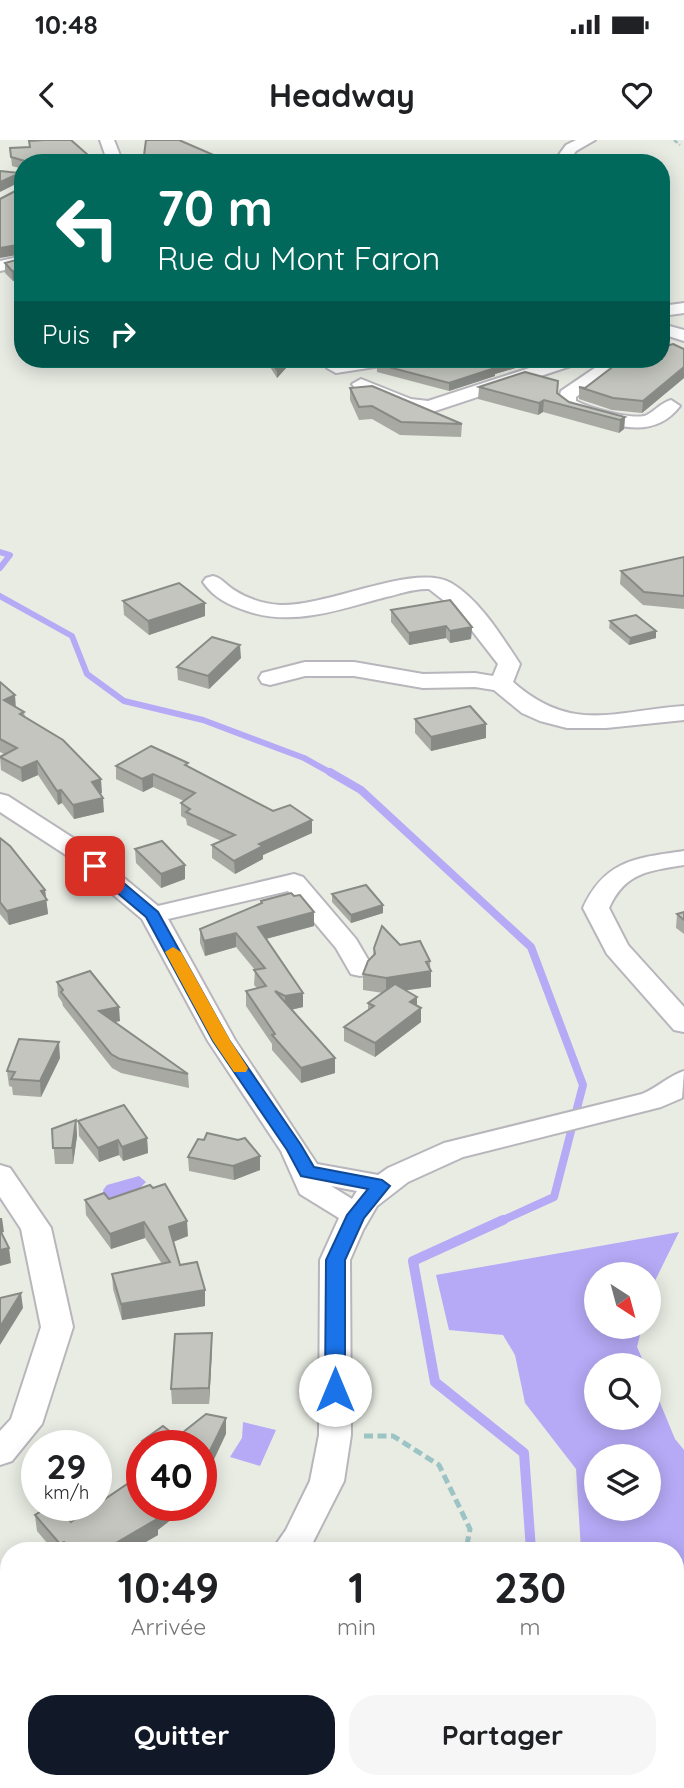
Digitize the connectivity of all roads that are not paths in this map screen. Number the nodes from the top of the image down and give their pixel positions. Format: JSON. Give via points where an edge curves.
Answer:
{"nodes":[{"id":1,"x":588,"y":140,"type":"edge"},
{"id":2,"x":564,"y":144,"type":"edge"},
{"id":3,"x":547,"y":368,"type":"edge"},
{"id":4,"x":606,"y":368,"type":"edge"},
{"id":5,"x":360,"y":384,"type":"edge"},
{"id":6,"x":671,"y":405,"type":"dead end"},
{"id":7,"x":214,"y":582,"type":"dead end"},
{"id":8,"x":270,"y":678,"type":"dead end"},
{"id":9,"x":501,"y":684,"type":"junction"},
{"id":10,"x":684,"y":713,"type":"edge"},
{"id":11,"x":0,"y":801,"type":"edge"},
{"id":12,"x":684,"y":858,"type":"edge"},
{"id":13,"x":153,"y":915,"type":"junction"},
{"id":14,"x":360,"y":968,"type":"dead end"},
{"id":15,"x":684,"y":1024,"type":"edge"},
{"id":16,"x":673,"y":1093,"type":"edge"},
{"id":17,"x":454,"y":1150,"type":"joint"},
{"id":18,"x":307,"y":1172,"type":"junction"},
{"id":19,"x":0,"y":1175,"type":"edge"},
{"id":20,"x":382,"y":1186,"type":"junction"},
{"id":21,"x":356,"y":1215,"type":"junction"},
{"id":22,"x":0,"y":1452,"type":"edge"},
{"id":23,"x":296,"y":1542,"type":"edge"}],
"edges":[{"from":1,"to":2,"type":"street"},
{"from":3,"to":5,"type":"street","via":[[429,407],[407,404]]},
{"from":4,"to":6,"type":"street","via":[[567,395],[567,403],[637,424]]},
{"from":7,"to":9,"type":"street","via":[[222,593],[276,613],[433,583],[451,591],[509,664]]},
{"from":8,"to":9,"type":"street","via":[[305,669],[354,669],[423,681]]},
{"from":9,"to":10,"type":"street","via":[[531,708],[556,718],[598,724]]},
{"from":11,"to":13,"type":"street","via":[[75,850]]},
{"from":12,"to":15,"type":"street","via":[[620,873],[603,889],[596,908],[616,948]]},
{"from":13,"to":14,"type":"street","via":[[294,882],[347,945]]},
{"from":13,"to":18,"type":"street","via":[[222,1041]]},
{"from":16,"to":17,"type":"street"},
{"from":17,"to":20,"type":"street"},
{"from":18,"to":20,"type":"street"},
{"from":18,"to":21,"type":"street","via":[[310,1187]]},
{"from":19,"to":22,"type":"street","via":[[36,1228],[57,1326],[26,1424]]},
{"from":20,"to":21,"type":"street"},
{"from":21,"to":23,"type":"street","via":[[335,1260],[335,1435],[327,1481]]}]}
